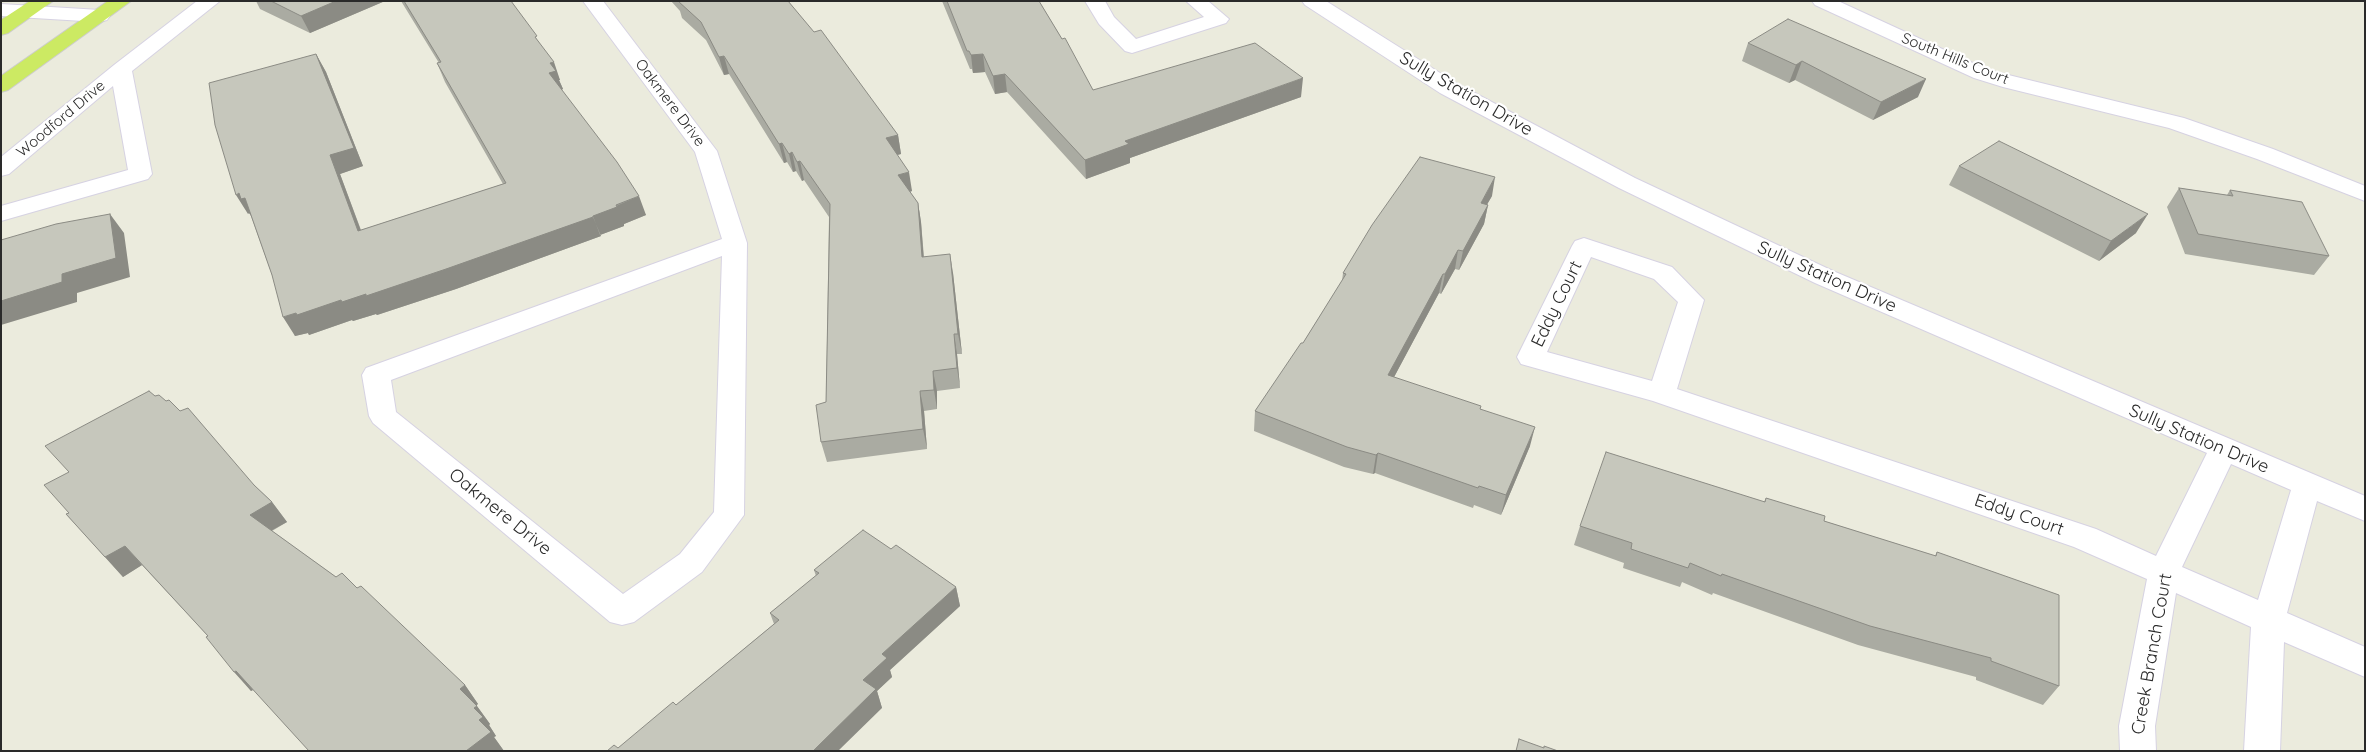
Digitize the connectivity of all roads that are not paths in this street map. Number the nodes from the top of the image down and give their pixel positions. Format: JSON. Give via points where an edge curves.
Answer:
{"nodes":[{"id":1,"x":121,"y":1,"type":"edge"},
{"id":2,"x":210,"y":1,"type":"edge"},
{"id":3,"x":593,"y":1,"type":"edge"},
{"id":4,"x":1095,"y":1,"type":"edge"},
{"id":5,"x":1196,"y":1,"type":"edge"},
{"id":6,"x":1312,"y":1,"type":"edge"},
{"id":7,"x":1822,"y":1,"type":"edge"},
{"id":8,"x":35,"y":6,"type":"edge"},
{"id":9,"x":1,"y":10,"type":"edge"},
{"id":10,"x":100,"y":16,"type":"junction"},
{"id":11,"x":1,"y":30,"type":"edge"},
{"id":12,"x":121,"y":69,"type":"junction"},
{"id":13,"x":1,"y":86,"type":"edge"},
{"id":14,"x":1,"y":169,"type":"edge"},
{"id":15,"x":2365,"y":194,"type":"edge"},
{"id":16,"x":1,"y":214,"type":"edge"},
{"id":17,"x":735,"y":243,"type":"junction"},
{"id":18,"x":1662,"y":394,"type":"junction"},
{"id":19,"x":2223,"y":450,"type":"junction"},
{"id":20,"x":2307,"y":485,"type":"junction"},
{"id":21,"x":2365,"y":509,"type":"edge"},
{"id":22,"x":2164,"y":571,"type":"junction"},
{"id":23,"x":2268,"y":620,"type":"junction"},
{"id":24,"x":2365,"y":663,"type":"edge"},
{"id":25,"x":2138,"y":751,"type":"edge"},
{"id":26,"x":2262,"y":751,"type":"edge"}],
"edges":[{"from":1,"to":10,"type":"main road"},
{"from":2,"to":12,"type":"street","name":"Woodford Drive"},
{"from":3,"to":17,"type":"street","name":"Oakmere Drive","via":[[706,151]]},
{"from":4,"to":5,"type":"street","via":[[1106,20],[1132,47],[1219,20]]},
{"from":6,"to":19,"type":"street","name":"Sully Station Drive","via":[[1448,88],[1627,183],[1824,277]]},
{"from":7,"to":15,"type":"street","name":"South Hills Court","via":[[1981,74],[2176,123]]},
{"from":8,"to":9,"type":"street"},
{"from":8,"to":10,"type":"street"},
{"from":8,"to":11,"type":"main road"},
{"from":10,"to":13,"type":"main road"},
{"from":12,"to":14,"type":"street","name":"Woodford Drive"},
{"from":12,"to":16,"type":"street","name":"Woodford Drive","via":[[140,174]]},
{"from":17,"to":17,"type":"street","name":"Oakmere Drive","via":[[729,515],[691,563],[622,612],[383,416],[376,375]]},
{"from":18,"to":18,"type":"street","name":"Eddy Court","via":[[1691,300],[1663,273],[1584,246],[1531,357]]},
{"from":18,"to":22,"type":"street","name":"Eddy Court","via":[[2085,538]]},
{"from":19,"to":20,"type":"street","name":"Sully Station Drive"},
{"from":19,"to":22,"type":"street","name":"Creek Branch Court"},
{"from":20,"to":21,"type":"street","name":"Sully Station Drive"},
{"from":20,"to":23,"type":"street"},
{"from":22,"to":23,"type":"street","name":"Eddy Court"},
{"from":22,"to":25,"type":"street","name":"Creek Branch Court","via":[[2137,726]]},
{"from":23,"to":24,"type":"street","name":"Eddy Court"},
{"from":23,"to":26,"type":"street"}]}
